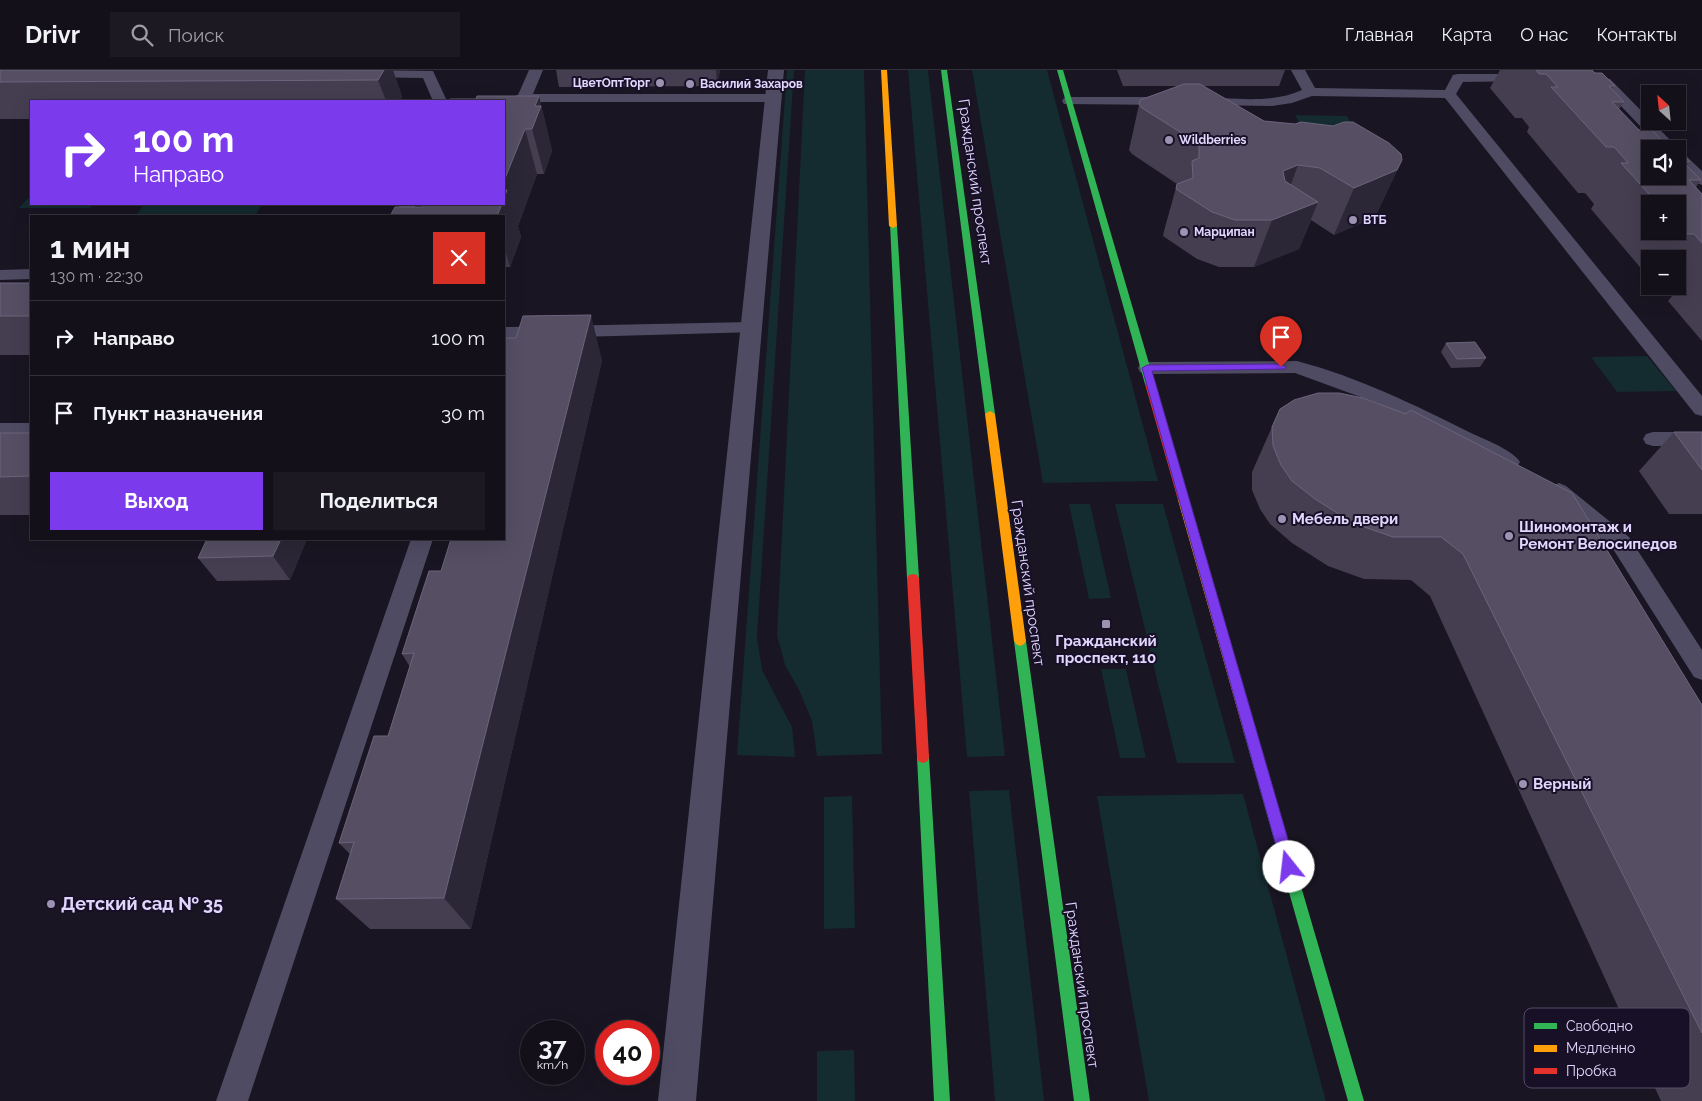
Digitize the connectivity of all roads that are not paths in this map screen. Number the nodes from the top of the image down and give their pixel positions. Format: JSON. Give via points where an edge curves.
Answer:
{"nodes":[{"id":1,"x":536,"y":70,"type":"edge"},
{"id":2,"x":776,"y":70,"type":"edge"},
{"id":3,"x":884,"y":70,"type":"edge"},
{"id":4,"x":944,"y":70,"type":"edge"},
{"id":5,"x":1060,"y":70,"type":"edge"},
{"id":6,"x":1298,"y":70,"type":"edge"},
{"id":7,"x":428,"y":72,"type":"edge"},
{"id":8,"x":350,"y":74,"type":"edge"},
{"id":9,"x":1539,"y":76,"type":"edge"},
{"id":10,"x":1568,"y":77,"type":"edge"},
{"id":11,"x":1310,"y":92,"type":"junction"},
{"id":12,"x":1449,"y":94,"type":"junction"},
{"id":13,"x":524,"y":98,"type":"junction"},
{"id":14,"x":773,"y":98,"type":"junction"},
{"id":15,"x":440,"y":100,"type":"edge"},
{"id":16,"x":1069,"y":101,"type":"junction"},
{"id":17,"x":505,"y":104,"type":"edge"},
{"id":18,"x":1662,"y":140,"type":"edge"},
{"id":19,"x":1686,"y":164,"type":"edge"},
{"id":20,"x":1702,"y":180,"type":"edge"},
{"id":21,"x":0,"y":274,"type":"edge"},
{"id":22,"x":30,"y":274,"type":"edge"},
{"id":23,"x":750,"y":328,"type":"junction"},
{"id":24,"x":505,"y":333,"type":"edge"},
{"id":25,"x":1147,"y":368,"type":"junction"},
{"id":26,"x":1702,"y":409,"type":"edge"},
{"id":27,"x":0,"y":430,"type":"edge"},
{"id":28,"x":30,"y":430,"type":"edge"},
{"id":29,"x":1652,"y":439,"type":"dead end"},
{"id":30,"x":1702,"y":439,"type":"edge"},
{"id":31,"x":1522,"y":470,"type":"edge"},
{"id":32,"x":1546,"y":484,"type":"edge"},
{"id":33,"x":422,"y":540,"type":"edge"},
{"id":34,"x":1702,"y":670,"type":"edge"},
{"id":35,"x":232,"y":1101,"type":"edge"},
{"id":36,"x":677,"y":1101,"type":"edge"},
{"id":37,"x":942,"y":1101,"type":"edge"},
{"id":38,"x":1082,"y":1101,"type":"edge"},
{"id":39,"x":1356,"y":1101,"type":"edge"}],
"edges":[{"from":1,"to":13,"type":"lane"},
{"from":2,"to":14,"type":"street"},
{"from":3,"to":37,"type":"main road"},
{"from":4,"to":38,"type":"main road","name":"Гражданский проспект"},
{"from":5,"to":16,"type":"main road"},
{"from":6,"to":11,"type":"lane"},
{"from":7,"to":8,"type":"lane"},
{"from":7,"to":15,"type":"lane"},
{"from":9,"to":12,"type":"lane","via":[[1458,78]]},
{"from":10,"to":18,"type":"lane","via":[[1605,82]]},
{"from":11,"to":12,"type":"lane"},
{"from":11,"to":16,"type":"lane","via":[[1278,101]]},
{"from":12,"to":26,"type":"lane"},
{"from":13,"to":14,"type":"lane"},
{"from":13,"to":17,"type":"lane"},
{"from":14,"to":23,"type":"street"},
{"from":16,"to":25,"type":"main road"},
{"from":19,"to":20,"type":"lane"},
{"from":21,"to":22,"type":"lane"},
{"from":23,"to":24,"type":"lane"},
{"from":23,"to":36,"type":"street"},
{"from":25,"to":31,"type":"lane","via":[[1297,367],[1384,398]]},
{"from":25,"to":39,"type":"main road"},
{"from":27,"to":28,"type":"lane"},
{"from":29,"to":30,"type":"lane"},
{"from":32,"to":34,"type":"lane","via":[[1562,493],[1621,543]]},
{"from":33,"to":35,"type":"lane"}]}
